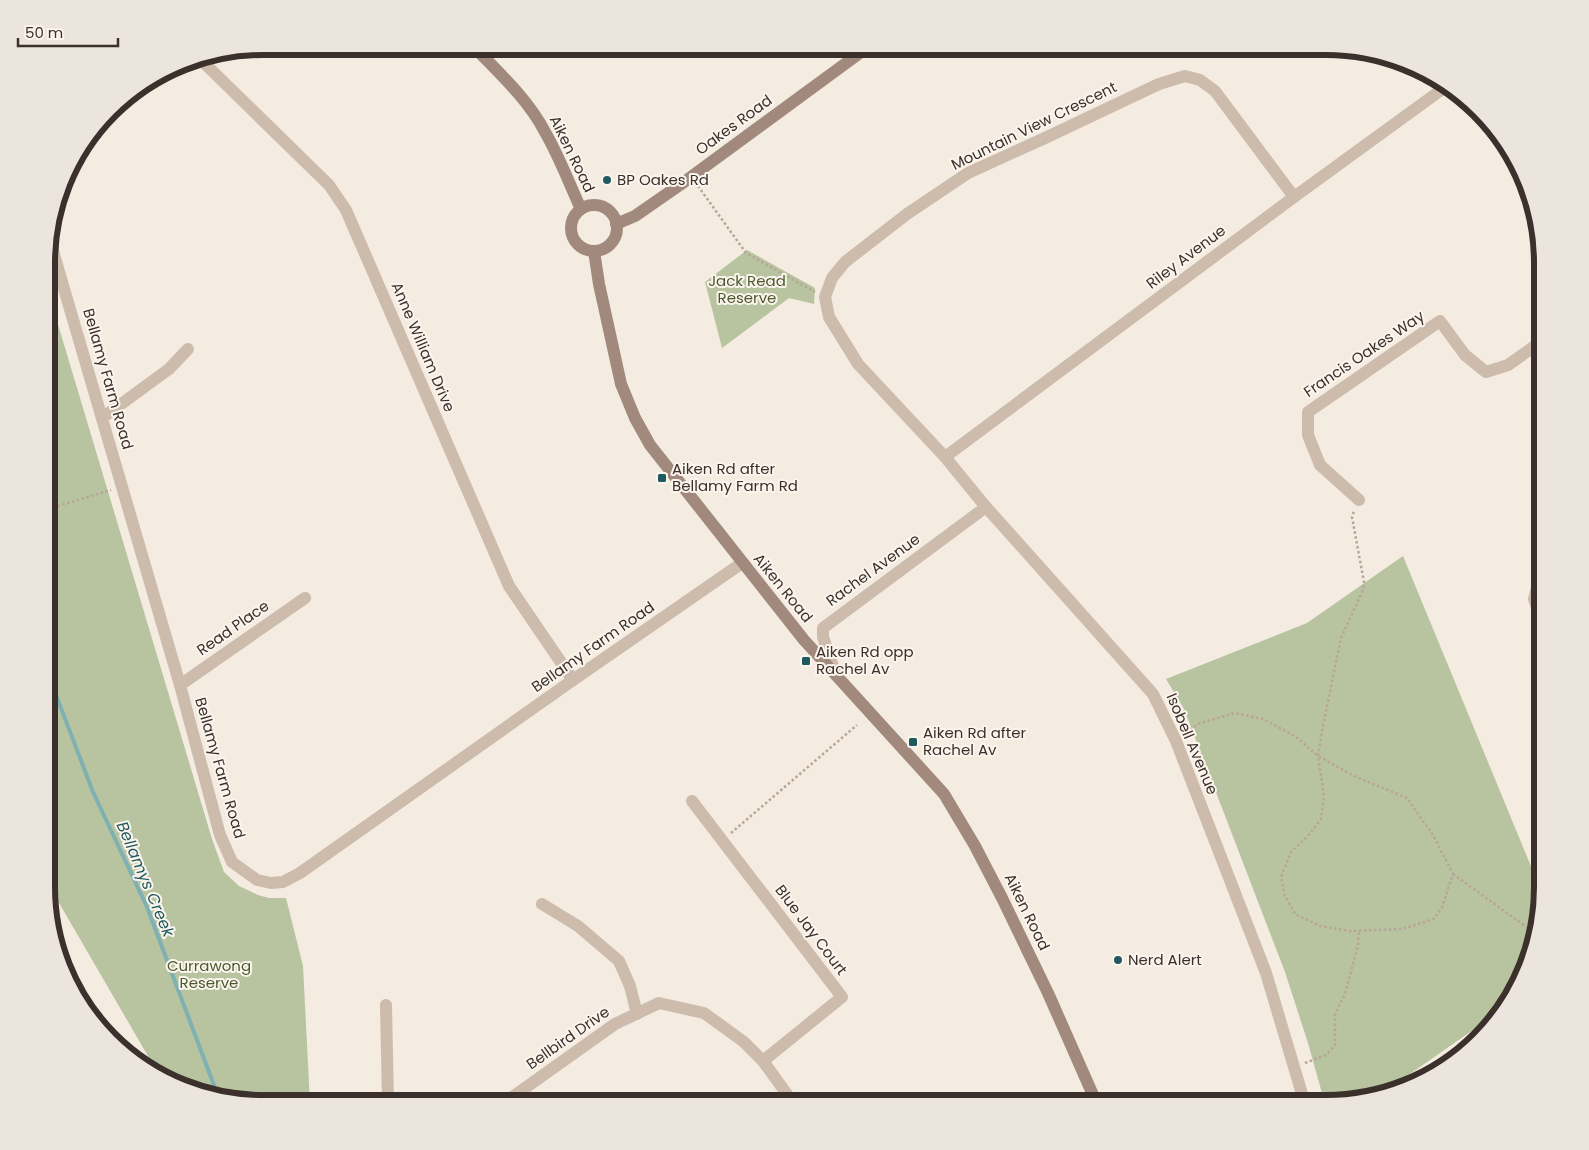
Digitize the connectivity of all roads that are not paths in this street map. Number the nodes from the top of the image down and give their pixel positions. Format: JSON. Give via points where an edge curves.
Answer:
{"nodes":[{"id":1,"x":481,"y":55,"type":"edge"},
{"id":2,"x":856,"y":55,"type":"edge"},
{"id":3,"x":204,"y":63,"type":"edge"},
{"id":4,"x":1442,"y":90,"type":"edge"},
{"id":5,"x":1294,"y":197,"type":"junction"},
{"id":6,"x":581,"y":209,"type":"junction"},
{"id":7,"x":616,"y":224,"type":"junction"},
{"id":8,"x":594,"y":251,"type":"junction"},
{"id":9,"x":55,"y":258,"type":"edge"},
{"id":10,"x":1534,"y":347,"type":"edge"},
{"id":11,"x":188,"y":348,"type":"dead end"},
{"id":12,"x":102,"y":418,"type":"junction"},
{"id":13,"x":945,"y":457,"type":"junction"},
{"id":14,"x":1358,"y":500,"type":"road end"},
{"id":15,"x":986,"y":507,"type":"junction"},
{"id":16,"x":742,"y":563,"type":"junction"},
{"id":17,"x":305,"y":598,"type":"dead end"},
{"id":18,"x":837,"y":678,"type":"junction"},
{"id":19,"x":573,"y":680,"type":"junction"},
{"id":20,"x":180,"y":685,"type":"junction"},
{"id":21,"x":692,"y":801,"type":"dead end"},
{"id":22,"x":542,"y":904,"type":"dead end"},
{"id":23,"x":386,"y":1005,"type":"dead end"},
{"id":24,"x":637,"y":1014,"type":"junction"},
{"id":25,"x":763,"y":1061,"type":"junction"},
{"id":26,"x":388,"y":1095,"type":"edge"},
{"id":27,"x":516,"y":1095,"type":"edge"},
{"id":28,"x":788,"y":1095,"type":"edge"},
{"id":29,"x":1093,"y":1095,"type":"edge"},
{"id":30,"x":1302,"y":1095,"type":"edge"}],
"edges":[{"from":1,"to":6,"type":"street","name":"Aiken Road","via":[[522,98],[546,132]]},
{"from":2,"to":7,"type":"street","name":"Oakes Road","via":[[635,216]]},
{"from":3,"to":19,"type":"street","name":"Anne William Drive","via":[[329,185],[346,210],[509,586]]},
{"from":4,"to":5,"type":"street","name":"Riley Avenue"},
{"from":5,"to":13,"type":"street","name":"Riley Avenue"},
{"from":5,"to":13,"type":"street","name":"Mountain View Crescent","via":[[1215,91],[1200,80],[1185,76],[1159,84],[968,173],[907,214],[845,262],[832,278],[825,297],[829,318],[858,364]]},
{"from":6,"to":7,"type":"street","via":[[590,205],[601,206],[608,210]]},
{"from":6,"to":8,"type":"street","via":[[572,222],[573,238],[585,249]]},
{"from":7,"to":8,"type":"street","via":[[616,232],[609,245]]},
{"from":8,"to":16,"type":"street","name":"Aiken Road","via":[[621,384],[635,418],[650,445]]},
{"from":9,"to":12,"type":"street","name":"Bellamy Farm Road"},
{"from":10,"to":14,"type":"street","name":"Francis Oakes Way","via":[[1508,365],[1486,372],[1465,356],[1440,321],[1308,412],[1308,435],[1320,465]]},
{"from":11,"to":12,"type":"street","via":[[169,369]]},
{"from":12,"to":20,"type":"street","name":"Bellamy Farm Road"},
{"from":13,"to":15,"type":"street","name":"Isobell Avenue"},
{"from":15,"to":18,"type":"street","name":"Rachel Avenue","via":[[823,628]]},
{"from":15,"to":30,"type":"street","name":"Isobell Avenue","via":[[1153,694],[1176,741],[1266,973]]},
{"from":16,"to":18,"type":"street","name":"Aiken Road"},
{"from":16,"to":19,"type":"street","name":"Bellamy Farm Road"},
{"from":17,"to":20,"type":"street","name":"Read Place"},
{"from":18,"to":29,"type":"street","name":"Aiken Road","via":[[933,781],[960,819],[1011,915]]},
{"from":19,"to":20,"type":"street","name":"Bellamy Farm Road","via":[[300,873],[283,882],[271,883],[257,880],[232,862],[220,835]]},
{"from":21,"to":25,"type":"street","name":"Blue Jay Court","via":[[842,997]]},
{"from":22,"to":24,"type":"street","via":[[578,926],[619,961]]},
{"from":23,"to":26,"type":"street"},
{"from":24,"to":25,"type":"street","name":"Bellbird Drive","via":[[659,1003],[704,1013],[744,1042]]},
{"from":24,"to":27,"type":"street","name":"Bellbird Drive","via":[[615,1024]]},
{"from":25,"to":28,"type":"street","name":"Bellbird Drive"}]}
